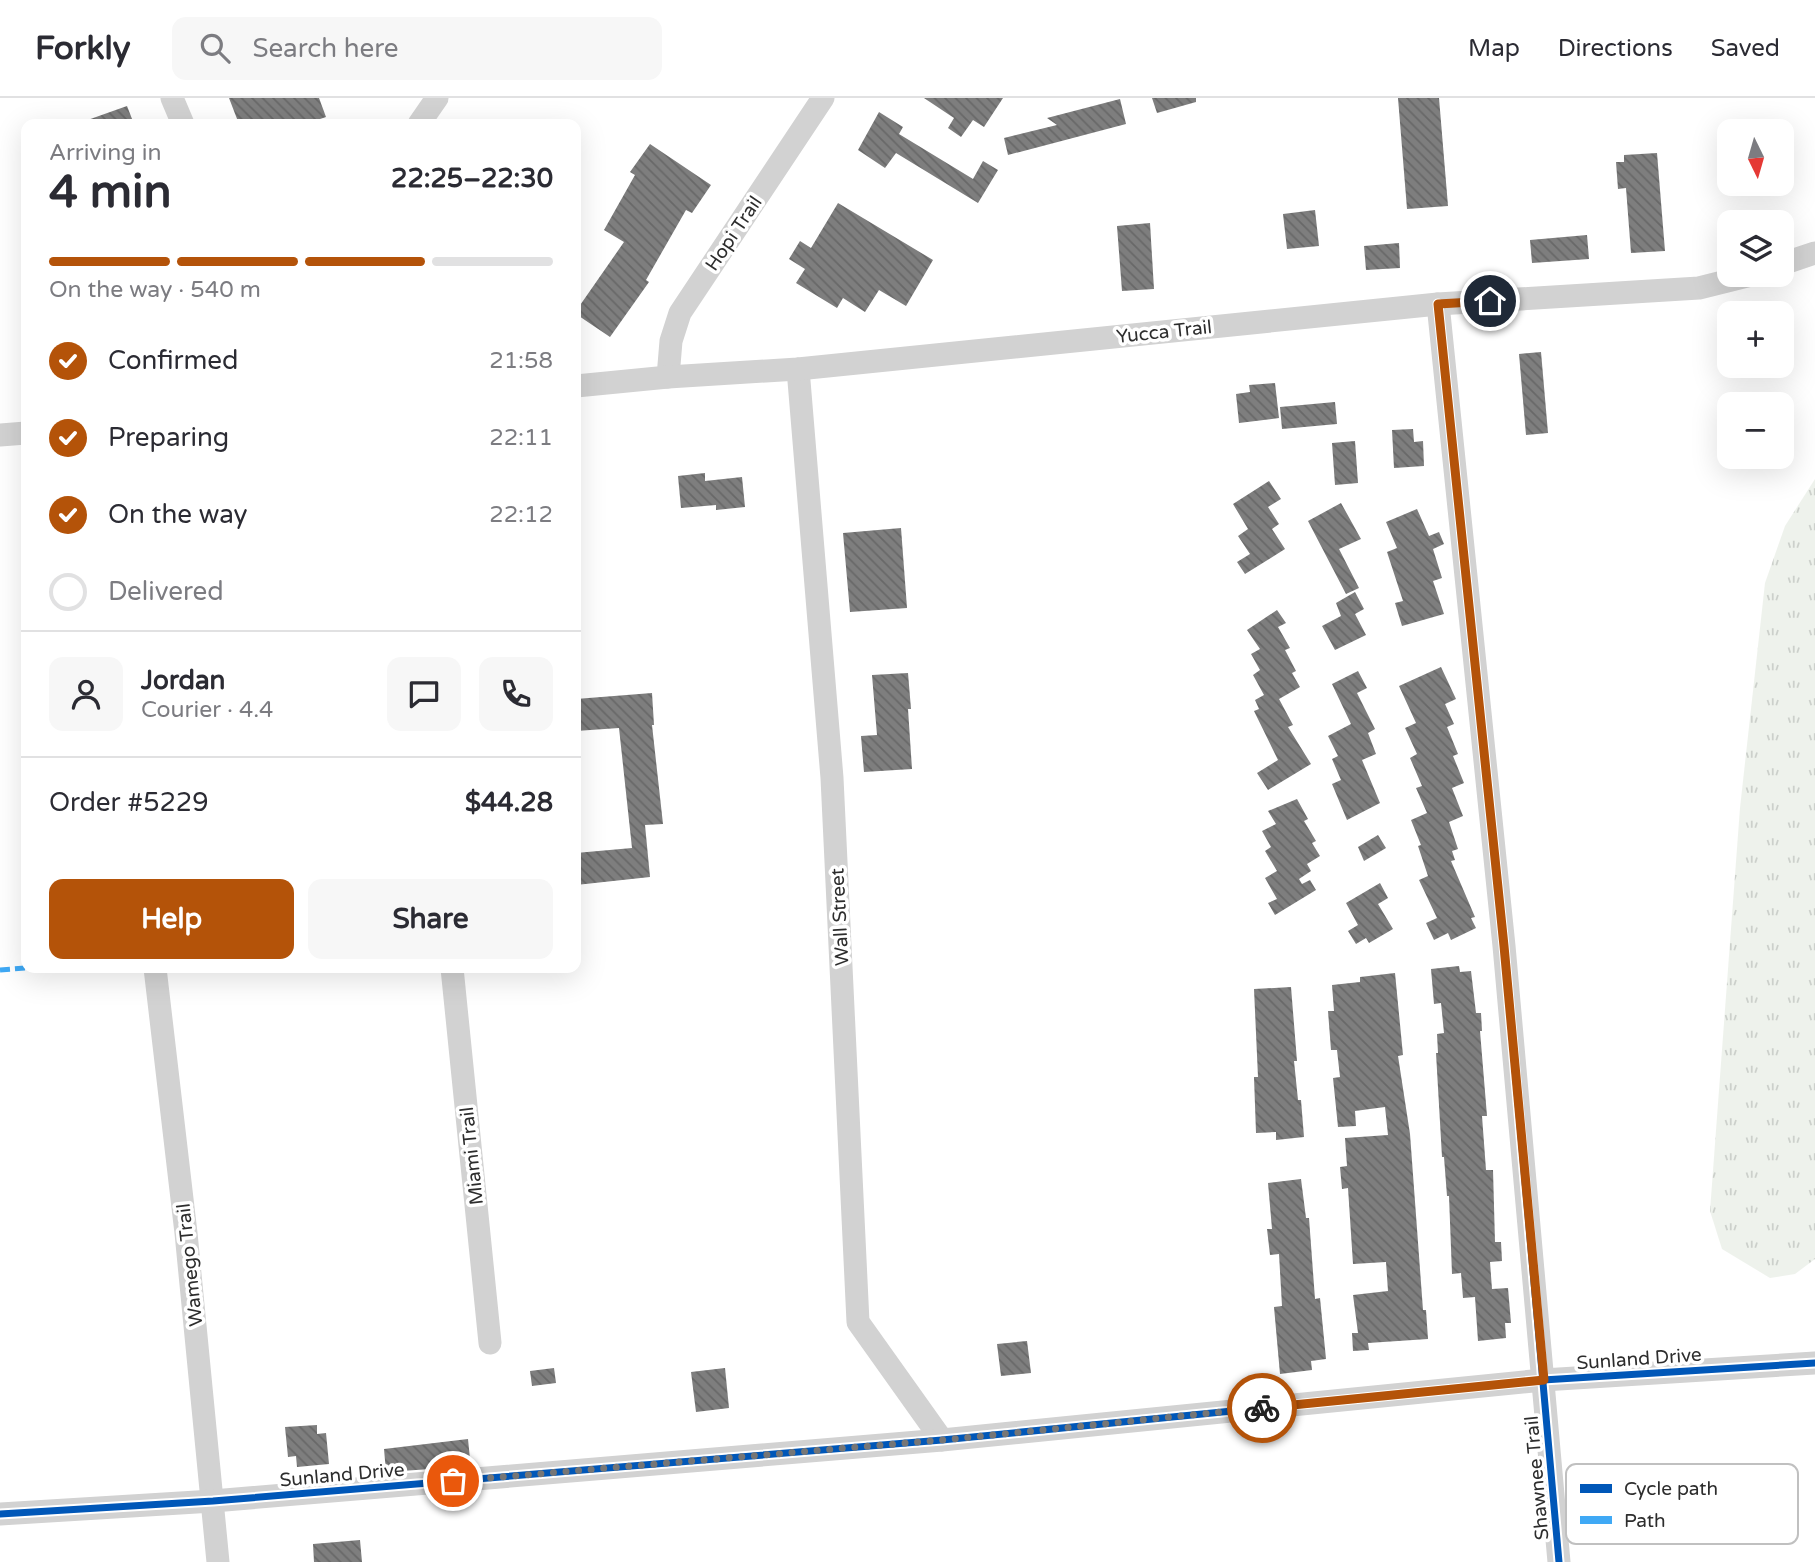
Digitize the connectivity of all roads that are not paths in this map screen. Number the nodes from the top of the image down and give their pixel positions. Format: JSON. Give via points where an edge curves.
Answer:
{"nodes":[{"id":1,"x":172,"y":98,"type":"edge"},
{"id":2,"x":437,"y":98,"type":"edge"},
{"id":3,"x":823,"y":98,"type":"edge"},
{"id":4,"x":181,"y":119,"type":"edge"},
{"id":5,"x":422,"y":119,"type":"edge"},
{"id":6,"x":1815,"y":253,"type":"edge"},
{"id":7,"x":1794,"y":260,"type":"edge"},
{"id":8,"x":1717,"y":284,"type":"edge"},
{"id":9,"x":1438,"y":304,"type":"junction"},
{"id":10,"x":797,"y":369,"type":"junction"},
{"id":11,"x":668,"y":377,"type":"junction"},
{"id":12,"x":581,"y":386,"type":"edge"},
{"id":13,"x":21,"y":433,"type":"edge"},
{"id":14,"x":0,"y":435,"type":"edge"},
{"id":15,"x":156,"y":973,"type":"edge"},
{"id":16,"x":453,"y":973,"type":"edge"},
{"id":17,"x":490,"y":1343,"type":"dead end"},
{"id":18,"x":1815,"y":1363,"type":"edge"},
{"id":19,"x":1544,"y":1380,"type":"junction"},
{"id":20,"x":942,"y":1440,"type":"junction"},
{"id":21,"x":213,"y":1501,"type":"junction"},
{"id":22,"x":0,"y":1514,"type":"edge"},
{"id":23,"x":218,"y":1562,"type":"edge"},
{"id":24,"x":1559,"y":1562,"type":"edge"}],
"edges":[{"from":1,"to":4,"type":"street"},
{"from":2,"to":5,"type":"street"},
{"from":3,"to":11,"type":"street","name":"Hopi Trail","via":[[680,313],[671,341]]},
{"from":6,"to":7,"type":"street"},
{"from":8,"to":9,"type":"street","name":"Yucca Trail"},
{"from":9,"to":10,"type":"street","name":"Yucca Trail"},
{"from":9,"to":19,"type":"street","name":"Shawnee Trail"},
{"from":10,"to":11,"type":"street","name":"Yucca Trail"},
{"from":10,"to":20,"type":"street","name":"Wall Street","via":[[832,778],[858,1322]]},
{"from":11,"to":12,"type":"street","name":"Yucca Trail"},
{"from":13,"to":14,"type":"street"},
{"from":15,"to":21,"type":"street","name":"Wamego Trail"},
{"from":16,"to":17,"type":"street","name":"Miami Trail"},
{"from":18,"to":19,"type":"street","name":"Sunland Drive"},
{"from":19,"to":20,"type":"street","name":"Sunland Drive"},
{"from":19,"to":24,"type":"street","name":"Shawnee Trail"},
{"from":20,"to":21,"type":"street","name":"Sunland Drive"},
{"from":21,"to":22,"type":"street","name":"Sunland Drive"},
{"from":21,"to":23,"type":"street","name":"Wamego Trail"}]}
